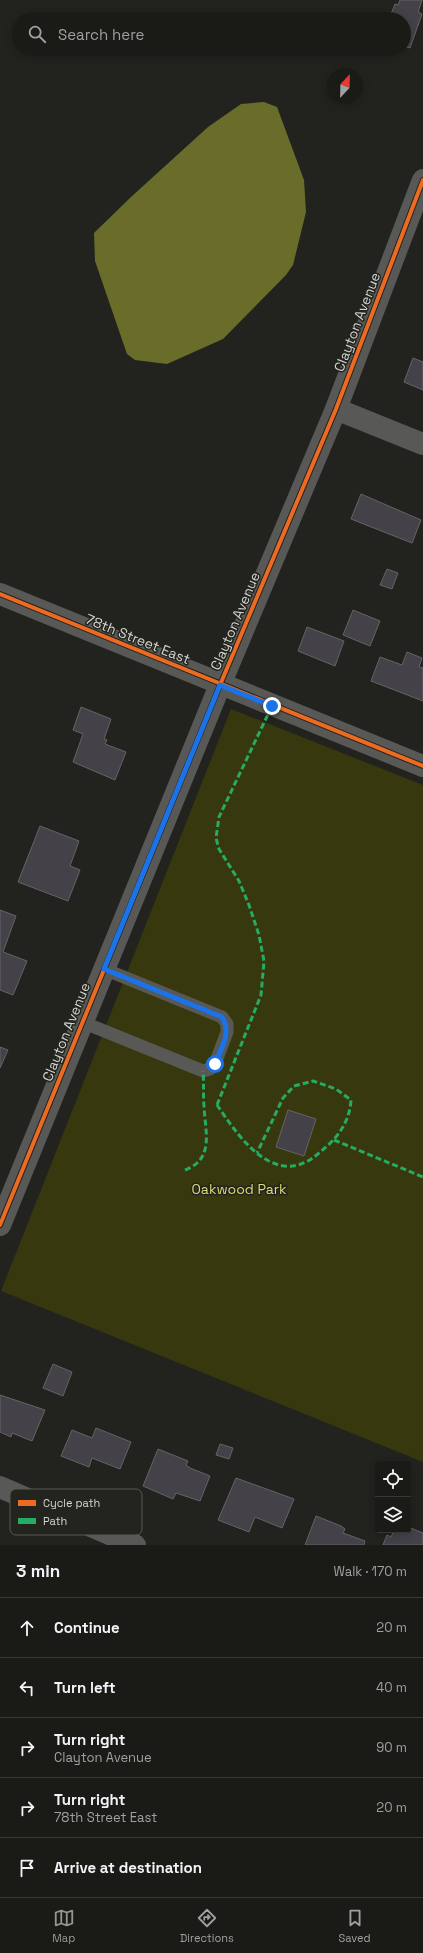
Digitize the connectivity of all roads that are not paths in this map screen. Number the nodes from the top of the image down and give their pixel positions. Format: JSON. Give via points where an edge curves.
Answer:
{"nodes":[{"id":1,"x":423,"y":180,"type":"edge"},
{"id":2,"x":336,"y":409,"type":"junction"},
{"id":3,"x":423,"y":444,"type":"edge"},
{"id":4,"x":0,"y":594,"type":"edge"},
{"id":5,"x":220,"y":685,"type":"junction"},
{"id":6,"x":423,"y":766,"type":"edge"},
{"id":7,"x":104,"y":969,"type":"junction"},
{"id":8,"x":82,"y":1022,"type":"junction"},
{"id":9,"x":0,"y":1225,"type":"edge"},
{"id":10,"x":0,"y":1487,"type":"edge"},
{"id":11,"x":10,"y":1491,"type":"edge"},
{"id":12,"x":112,"y":1535,"type":"edge"},
{"id":13,"x":135,"y":1545,"type":"edge"}],
"edges":[{"from":1,"to":2,"type":"street","name":"Clayton Avenue"},
{"from":2,"to":3,"type":"street"},
{"from":2,"to":5,"type":"street","name":"Clayton Avenue"},
{"from":4,"to":5,"type":"street","name":"78th Street East"},
{"from":5,"to":6,"type":"street","name":"78th Street East"},
{"from":5,"to":7,"type":"street","name":"Clayton Avenue"},
{"from":7,"to":8,"type":"street","name":"Clayton Avenue"},
{"from":7,"to":8,"type":"lane","via":[[222,1017],[227,1032],[215,1064],[203,1072]]},
{"from":8,"to":9,"type":"street","name":"Clayton Avenue"},
{"from":10,"to":11,"type":"street"},
{"from":12,"to":13,"type":"street"}]}
